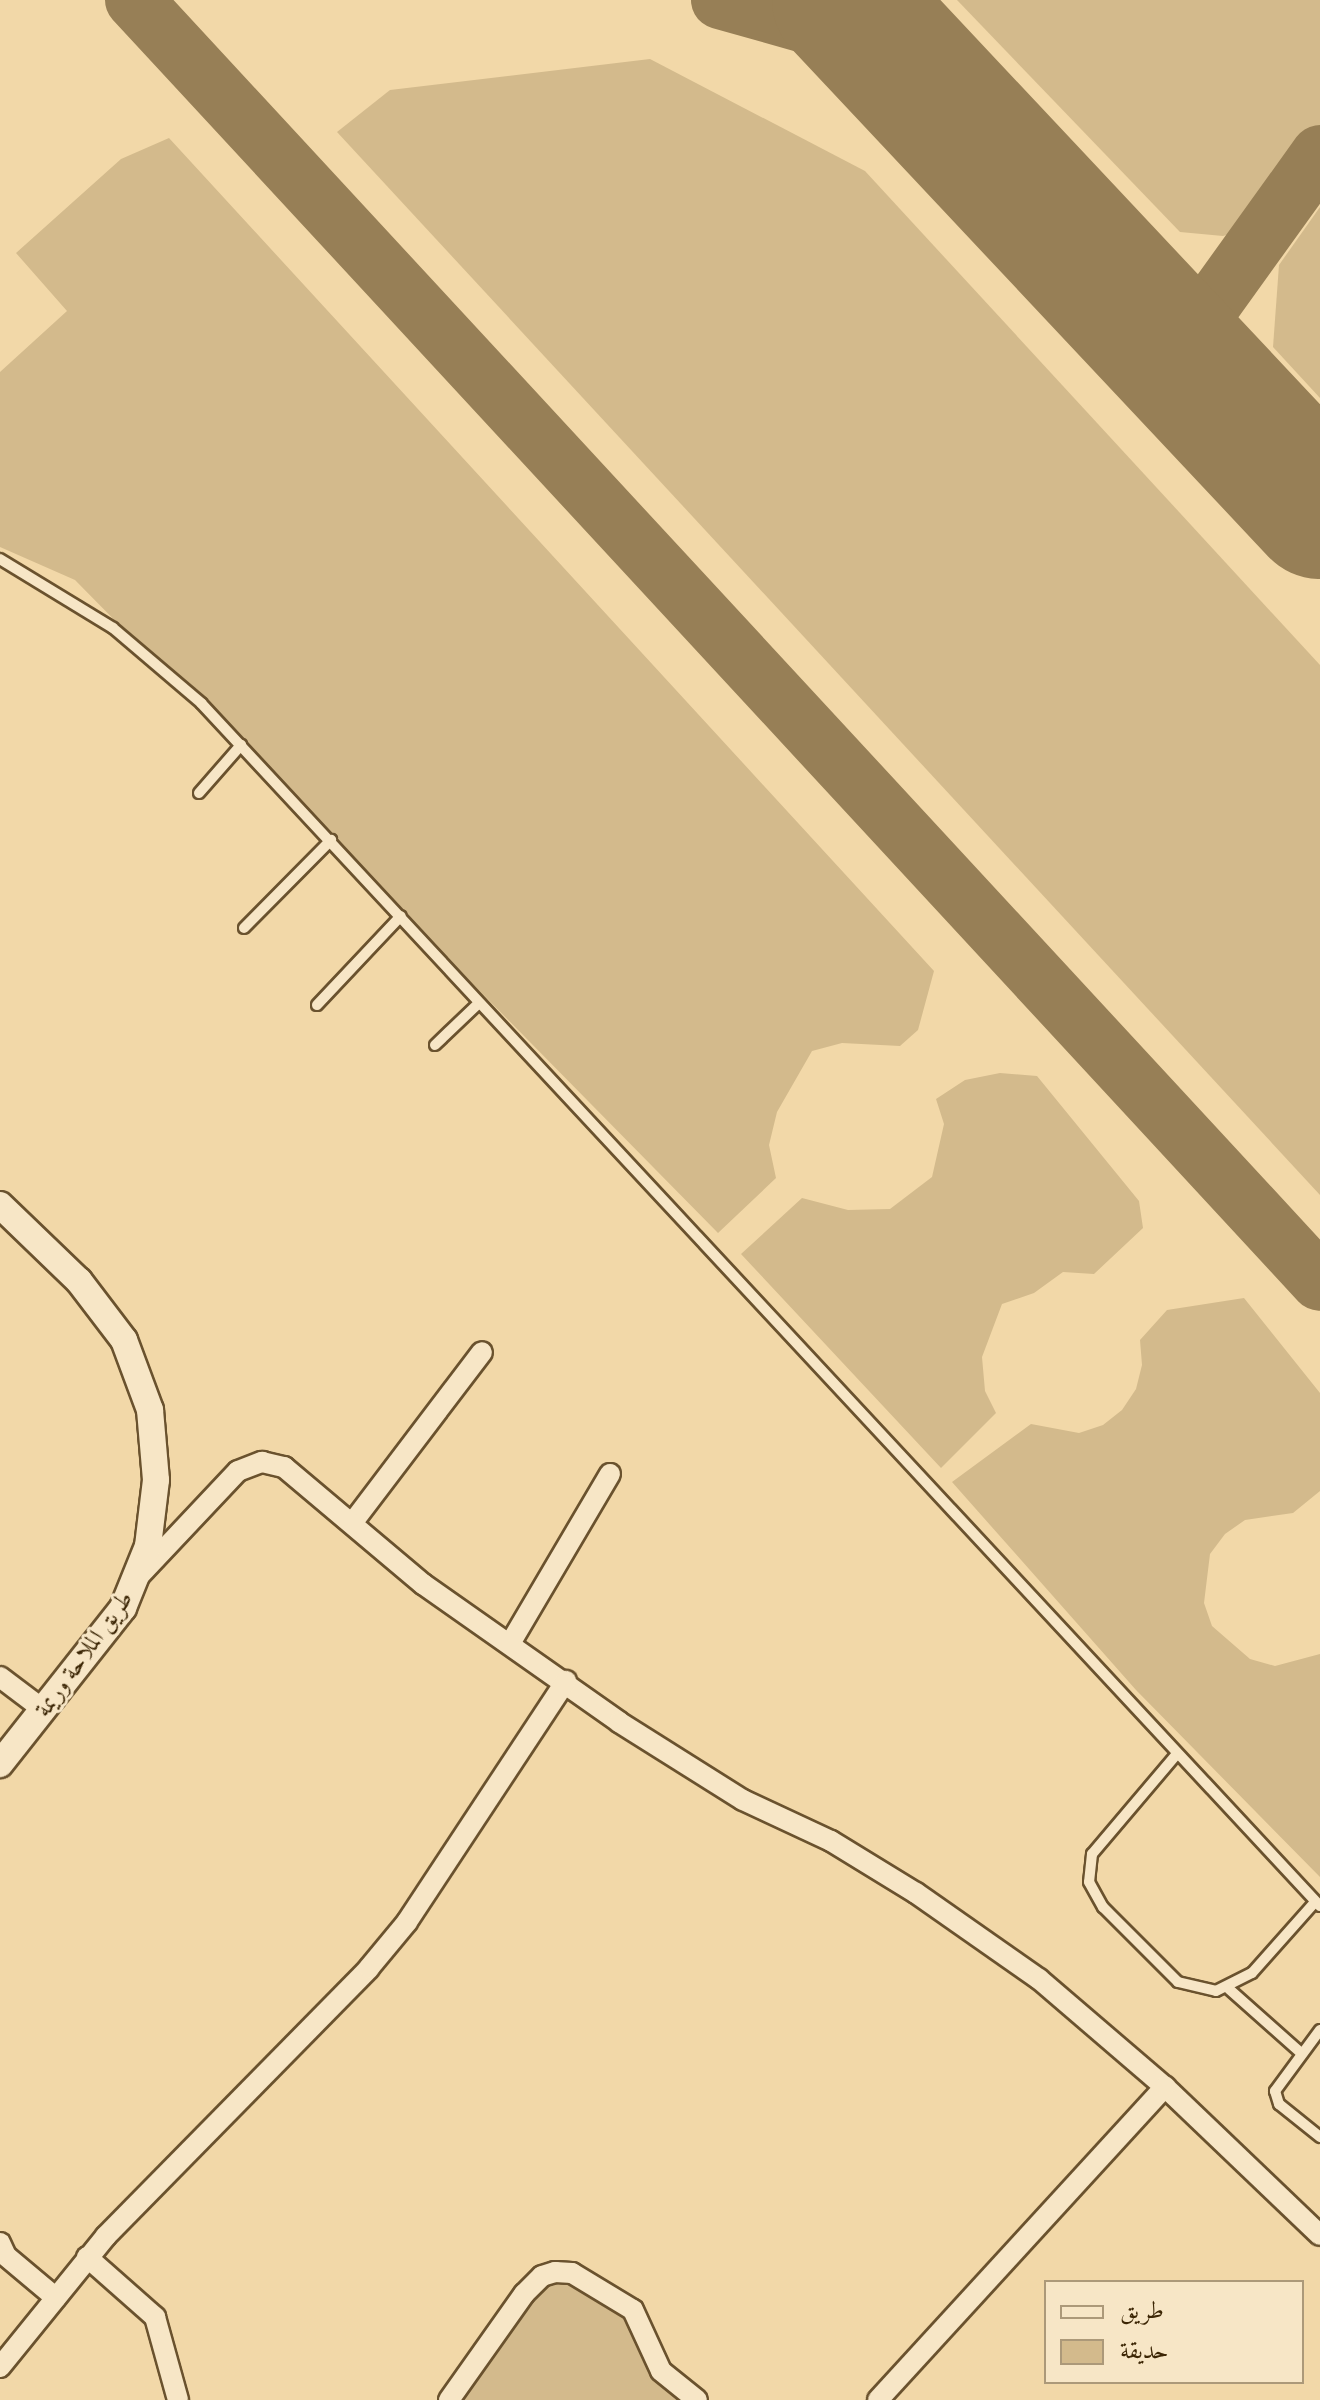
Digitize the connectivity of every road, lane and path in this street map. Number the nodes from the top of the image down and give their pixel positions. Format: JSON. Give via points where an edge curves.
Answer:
{"nodes":[{"id":1,"x":0,"y":559,"type":"edge"},
{"id":2,"x":241,"y":745,"type":"junction"},
{"id":3,"x":199,"y":793,"type":"dead end"},
{"id":4,"x":331,"y":840,"type":"junction"},
{"id":5,"x":401,"y":916,"type":"junction"},
{"id":6,"x":244,"y":928,"type":"dead end"},
{"id":7,"x":479,"y":1003,"type":"junction"},
{"id":8,"x":317,"y":1005,"type":"dead end"},
{"id":9,"x":435,"y":1045,"type":"dead end"},
{"id":10,"x":0,"y":1205,"type":"edge"},
{"id":11,"x":482,"y":1352,"type":"dead end"},
{"id":12,"x":610,"y":1474,"type":"dead end"},
{"id":13,"x":353,"y":1522,"type":"junction"},
{"id":14,"x":139,"y":1576,"type":"junction"},
{"id":15,"x":511,"y":1642,"type":"junction"},
{"id":16,"x":0,"y":1677,"type":"edge"},
{"id":17,"x":566,"y":1681,"type":"junction"},
{"id":18,"x":45,"y":1711,"type":"junction"},
{"id":19,"x":1176,"y":1755,"type":"junction"},
{"id":20,"x":0,"y":1764,"type":"edge"},
{"id":21,"x":1318,"y":1904,"type":"edge"},
{"id":22,"x":1229,"y":1989,"type":"junction"},
{"id":23,"x":1320,"y":2030,"type":"edge"},
{"id":24,"x":1301,"y":2053,"type":"junction"},
{"id":25,"x":1165,"y":2087,"type":"junction"},
{"id":26,"x":1320,"y":2137,"type":"edge"},
{"id":27,"x":1320,"y":2235,"type":"edge"},
{"id":28,"x":0,"y":2243,"type":"edge"},
{"id":29,"x":87,"y":2257,"type":"junction"},
{"id":30,"x":56,"y":2298,"type":"junction"},
{"id":31,"x":0,"y":2367,"type":"edge"},
{"id":32,"x":178,"y":2400,"type":"edge"},
{"id":33,"x":449,"y":2400,"type":"edge"},
{"id":34,"x":697,"y":2400,"type":"edge"},
{"id":35,"x":878,"y":2400,"type":"edge"}],
"edges":[{"from":1,"to":2,"type":"lane","via":[[124,637]]},
{"from":2,"to":3,"type":"lane"},
{"from":2,"to":4,"type":"lane"},
{"from":4,"to":5,"type":"lane"},
{"from":4,"to":6,"type":"lane"},
{"from":5,"to":7,"type":"lane"},
{"from":5,"to":8,"type":"lane"},
{"from":7,"to":9,"type":"lane"},
{"from":7,"to":19,"type":"lane"},
{"from":10,"to":14,"type":"street","name":"طريق الملاحة وريمة","via":[[104,1309],[140,1374],[150,1410],[156,1480]]},
{"from":11,"to":13,"type":"street"},
{"from":12,"to":15,"type":"street"},
{"from":13,"to":14,"type":"street","via":[[284,1467],[254,1463],[238,1471]]},
{"from":13,"to":15,"type":"street","via":[[423,1584]]},
{"from":14,"to":18,"type":"street","name":"طريق الملاحة وريمة","via":[[123,1608]]},
{"from":15,"to":17,"type":"street"},
{"from":16,"to":18,"type":"street"},
{"from":17,"to":25,"type":"street","via":[[619,1722],[743,1800],[831,1841],[916,1893],[1039,1979]]},
{"from":17,"to":29,"type":"street","via":[[474,1826],[388,1945]]},
{"from":18,"to":20,"type":"street","name":"طريق الملاحة وريمة"},
{"from":19,"to":21,"type":"lane"},
{"from":19,"to":22,"type":"lane","via":[[1100,1841],[1088,1868],[1089,1882],[1103,1907],[1178,1982],[1203,1991]]},
{"from":21,"to":22,"type":"lane","via":[[1252,1973]]},
{"from":22,"to":24,"type":"lane"},
{"from":23,"to":24,"type":"lane"},
{"from":24,"to":26,"type":"lane","via":[[1277,2084],[1276,2098]]},
{"from":25,"to":27,"type":"street"},
{"from":25,"to":35,"type":"street"},
{"from":28,"to":30,"type":"street","via":[[6,2256]]},
{"from":29,"to":30,"type":"street"},
{"from":29,"to":32,"type":"street","via":[[155,2317]]},
{"from":30,"to":31,"type":"street"},
{"from":33,"to":34,"type":"street","via":[[524,2294],[542,2276],[555,2272],[572,2273],[633,2310],[661,2371]]}]}
